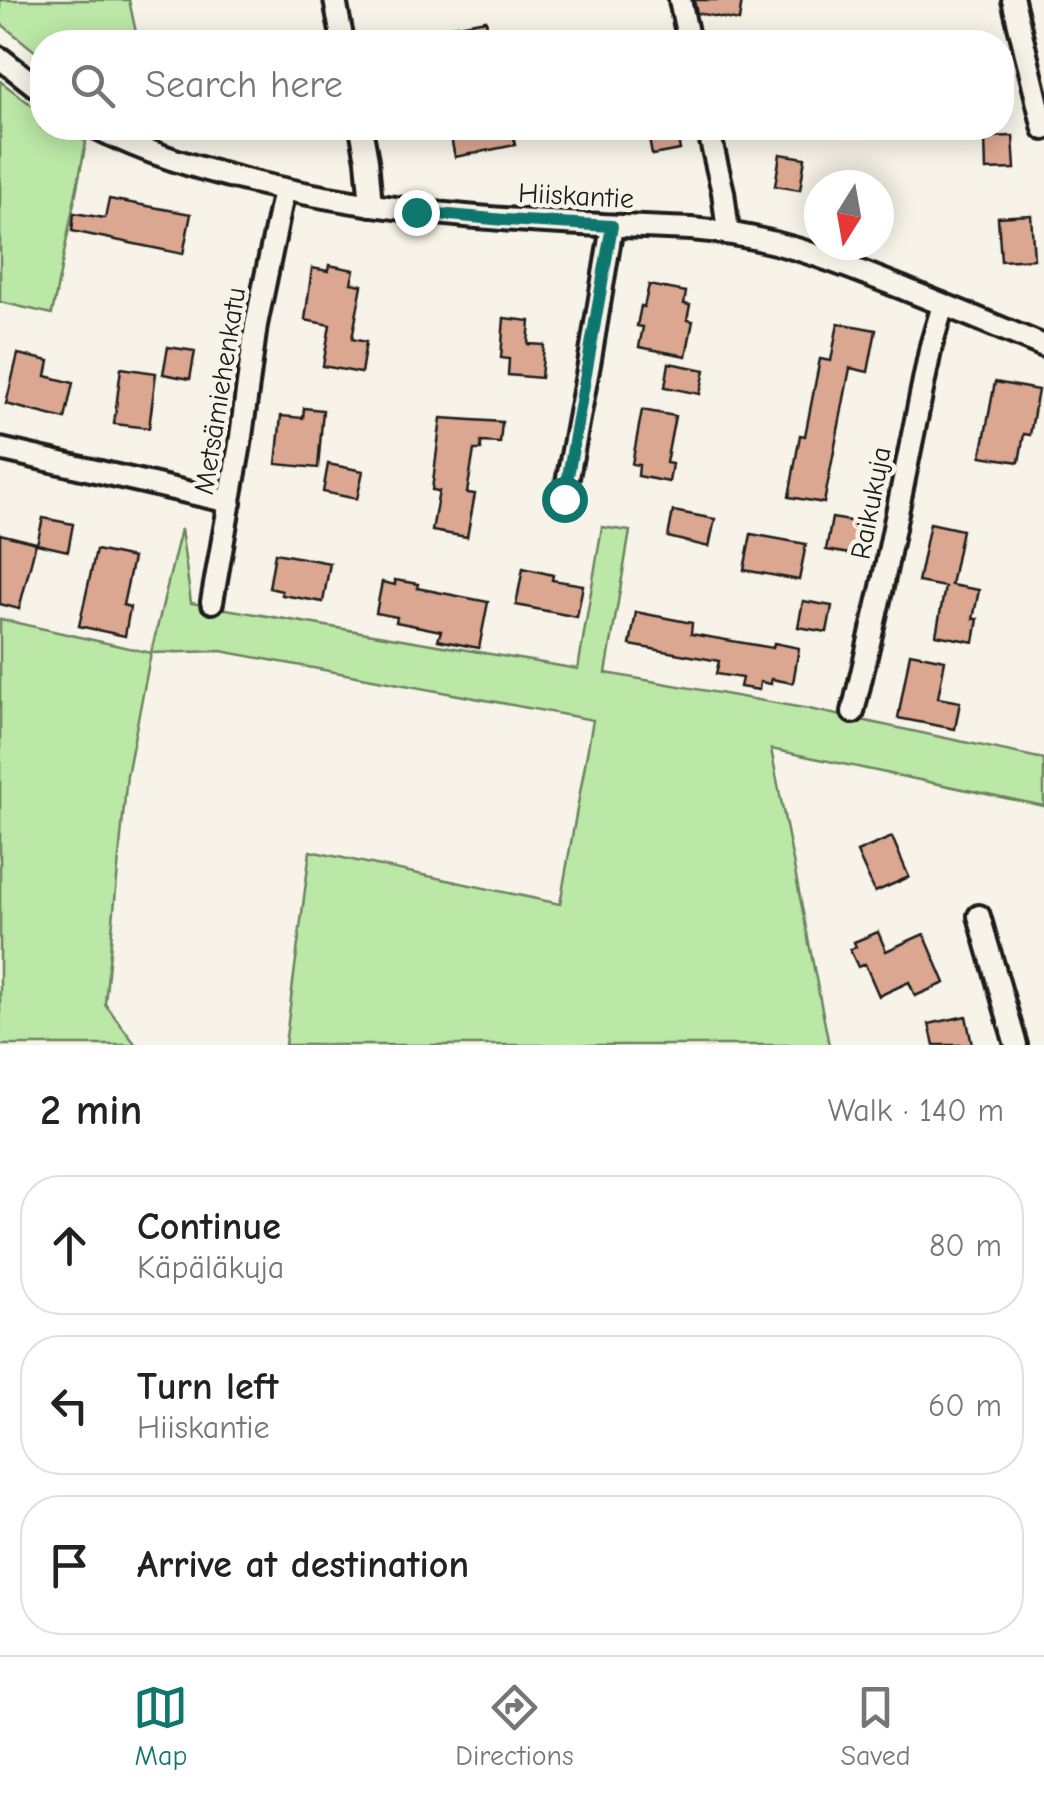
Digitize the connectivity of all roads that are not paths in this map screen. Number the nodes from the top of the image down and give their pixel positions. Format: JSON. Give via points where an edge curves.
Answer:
{"nodes":[{"id":1,"x":334,"y":0,"type":"edge"},
{"id":2,"x":680,"y":0,"type":"edge"},
{"id":3,"x":1014,"y":0,"type":"edge"},
{"id":4,"x":340,"y":30,"type":"edge"},
{"id":5,"x":686,"y":30,"type":"edge"},
{"id":6,"x":0,"y":58,"type":"edge"},
{"id":7,"x":30,"y":82,"type":"edge"},
{"id":8,"x":1044,"y":129,"type":"edge"},
{"id":9,"x":124,"y":140,"type":"edge"},
{"id":10,"x":363,"y":140,"type":"edge"},
{"id":11,"x":711,"y":140,"type":"edge"},
{"id":12,"x":284,"y":190,"type":"junction"},
{"id":13,"x":370,"y":205,"type":"junction"},
{"id":14,"x":612,"y":226,"type":"junction"},
{"id":15,"x":728,"y":232,"type":"junction"},
{"id":16,"x":943,"y":304,"type":"junction"},
{"id":17,"x":1044,"y":346,"type":"edge"},
{"id":18,"x":0,"y":449,"type":"edge"},
{"id":19,"x":564,"y":499,"type":"dead end"},
{"id":20,"x":230,"y":502,"type":"junction"},
{"id":21,"x":212,"y":602,"type":"dead end"},
{"id":22,"x":853,"y":712,"type":"dead end"},
{"id":23,"x":979,"y":916,"type":"dead end"},
{"id":24,"x":1016,"y":1045,"type":"edge"}],
"edges":[{"from":1,"to":4,"type":"street"},
{"from":2,"to":5,"type":"street"},
{"from":3,"to":8,"type":"street"},
{"from":6,"to":7,"type":"street"},
{"from":9,"to":12,"type":"street","name":"Hiiskantie"},
{"from":10,"to":13,"type":"street"},
{"from":11,"to":15,"type":"street"},
{"from":12,"to":13,"type":"street","name":"Hiiskantie"},
{"from":12,"to":20,"type":"street","name":"Metsämiehenkatu"},
{"from":13,"to":14,"type":"street","name":"Hiiskantie"},
{"from":14,"to":15,"type":"street","name":"Hiiskantie"},
{"from":14,"to":19,"type":"street"},
{"from":15,"to":16,"type":"street","name":"Hiiskantie","via":[[796,247]]},
{"from":16,"to":17,"type":"street","name":"Hiiskantie"},
{"from":16,"to":22,"type":"street","name":"Raikukuja"},
{"from":18,"to":20,"type":"street"},
{"from":20,"to":21,"type":"street","name":"Metsämiehenkatu"},
{"from":23,"to":24,"type":"street"}]}
